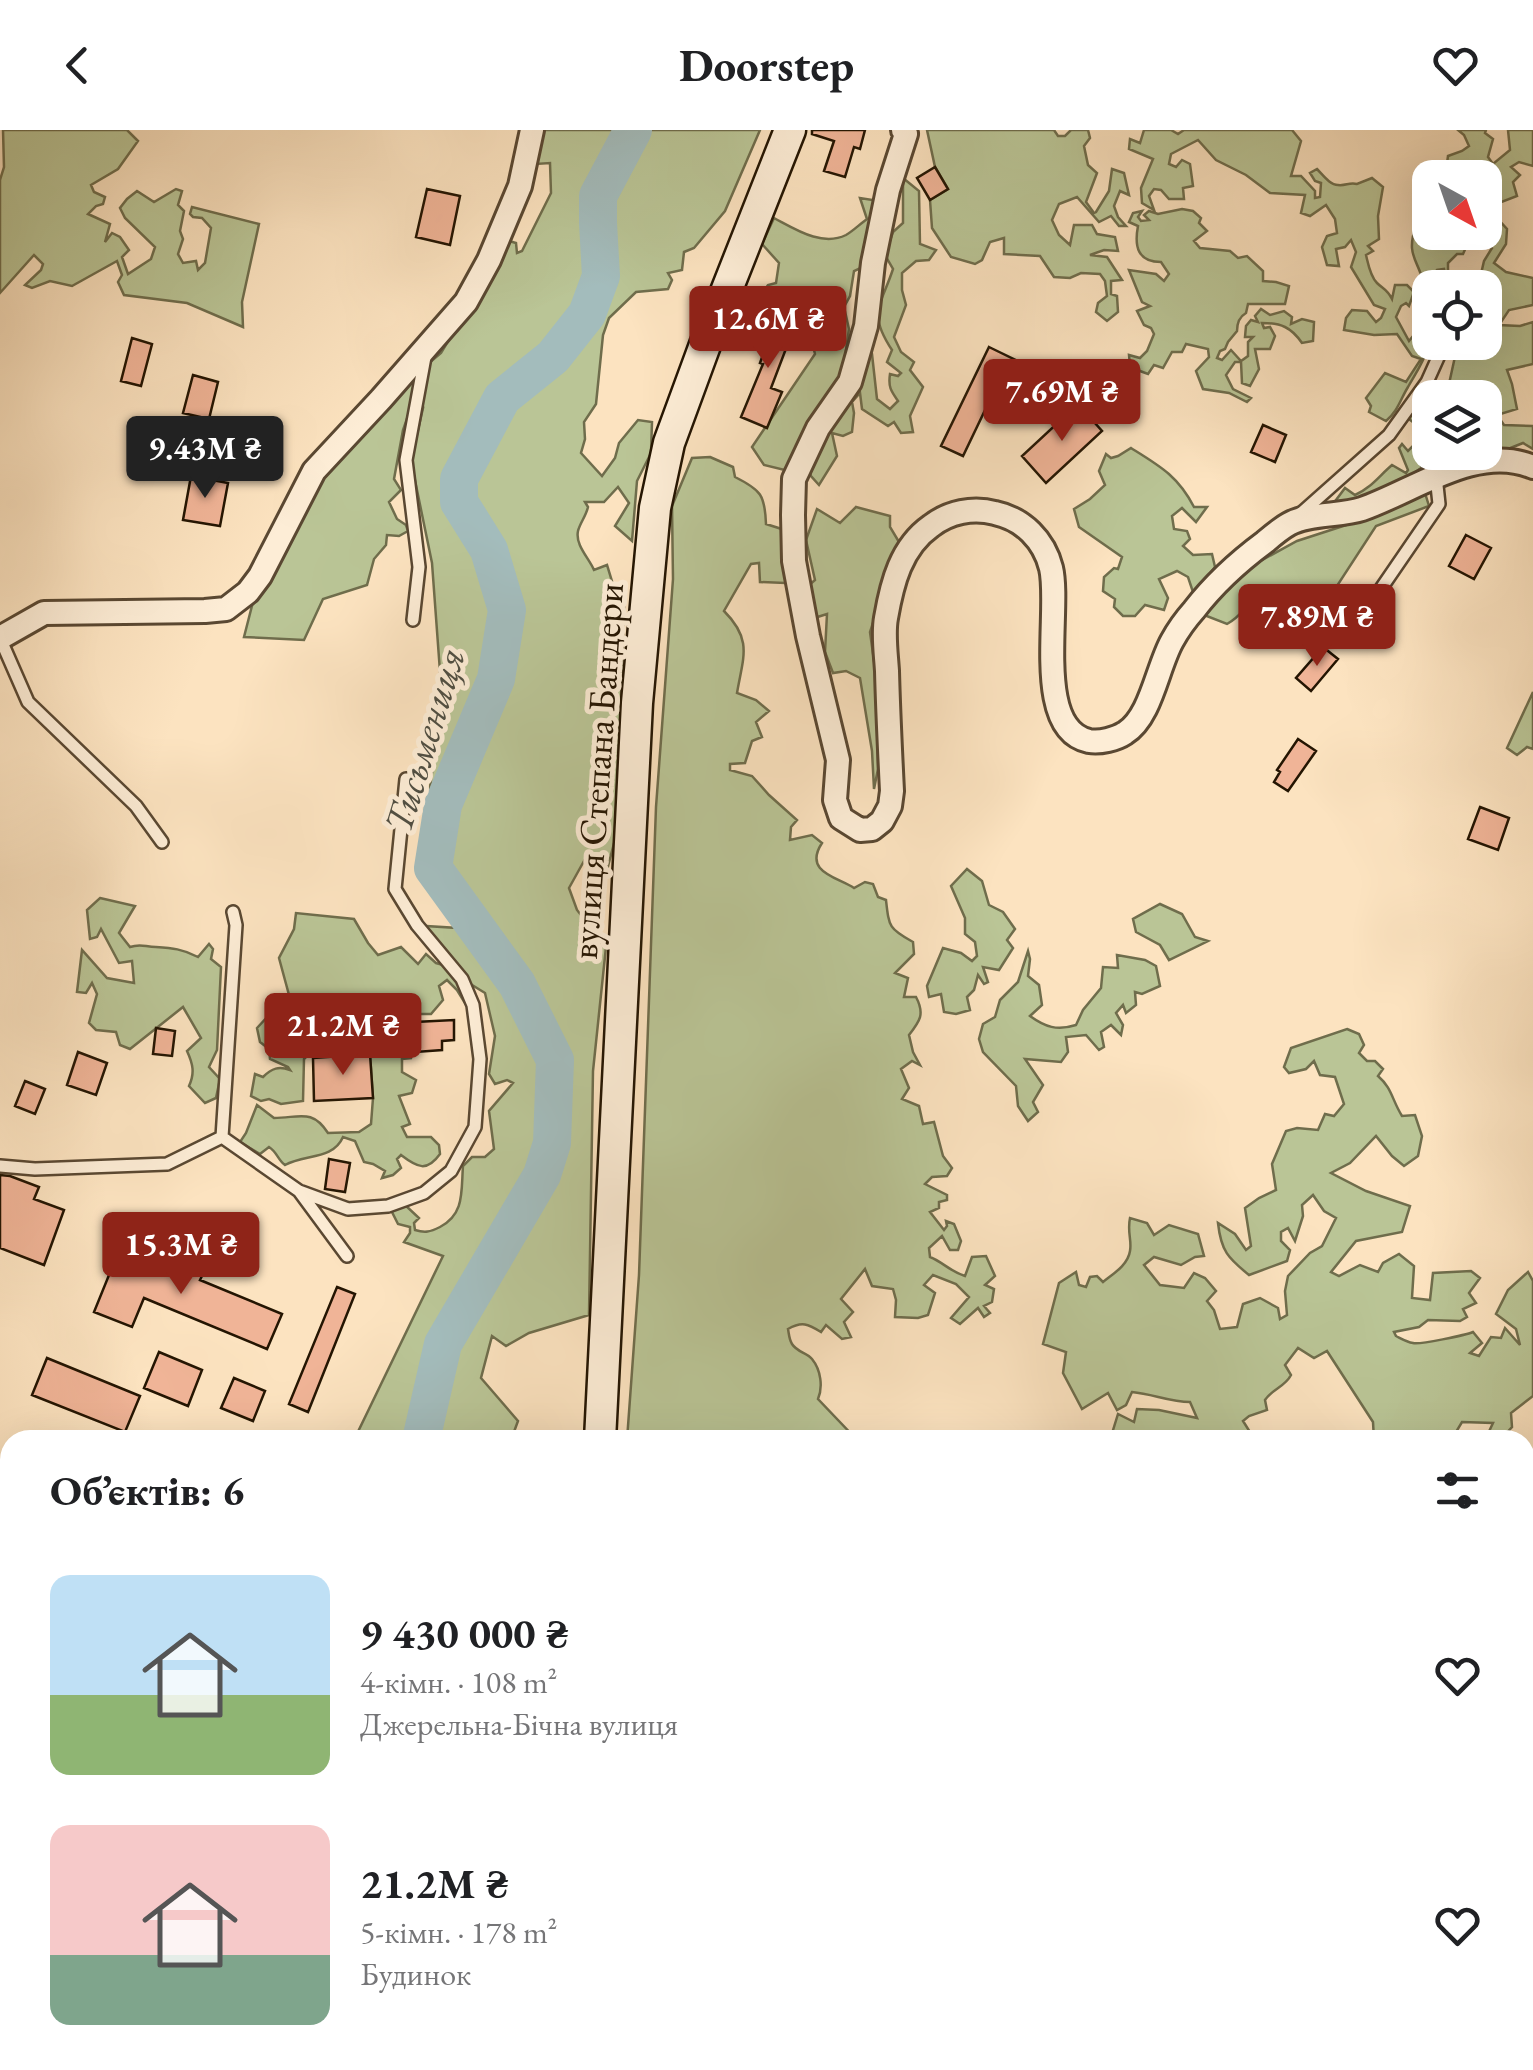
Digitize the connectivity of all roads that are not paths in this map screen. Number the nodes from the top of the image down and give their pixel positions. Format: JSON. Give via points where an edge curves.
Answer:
{"nodes":[{"id":1,"x":532,"y":130,"type":"edge"},
{"id":2,"x":790,"y":130,"type":"edge"},
{"id":3,"x":906,"y":131,"type":"edge"},
{"id":4,"x":427,"y":348,"type":"junction"},
{"id":5,"x":1437,"y":360,"type":"edge"},
{"id":6,"x":1533,"y":467,"type":"edge"},
{"id":7,"x":1436,"y":476,"type":"junction"},
{"id":8,"x":1291,"y":522,"type":"junction"},
{"id":9,"x":1365,"y":612,"type":"dead end"},
{"id":10,"x":413,"y":620,"type":"dead end"},
{"id":11,"x":0,"y":638,"type":"edge"},
{"id":12,"x":406,"y":779,"type":"dead end"},
{"id":13,"x":162,"y":842,"type":"dead end"},
{"id":14,"x":233,"y":912,"type":"dead end"},
{"id":15,"x":222,"y":1137,"type":"junction"},
{"id":16,"x":0,"y":1166,"type":"edge"},
{"id":17,"x":300,"y":1192,"type":"junction"},
{"id":18,"x":347,"y":1256,"type":"dead end"},
{"id":19,"x":601,"y":1430,"type":"edge"}],
"edges":[{"from":1,"to":4,"type":"street","via":[[520,186],[489,260],[466,302]]},
{"from":2,"to":19,"type":"main road","name":"вулиця Степана Бандери","via":[[669,443],[655,508],[637,704]]},
{"from":3,"to":8,"type":"street","via":[[850,382],[794,479],[794,561],[838,760],[834,800],[841,818],[872,829],[890,806],[885,622],[899,565],[934,522],[985,510],[1018,520],[1039,542],[1051,568],[1052,679],[1063,721],[1080,739],[1097,742],[1124,734],[1141,719],[1191,612]]},
{"from":4,"to":10,"type":"lane","via":[[406,460],[419,568]]},
{"from":4,"to":11,"type":"street","via":[[314,471],[260,576],[238,602],[206,611],[44,613]]},
{"from":5,"to":8,"type":"lane","via":[[1389,435]]},
{"from":6,"to":7,"type":"street","via":[[1486,460]]},
{"from":7,"to":8,"type":"street","via":[[1360,510]]},
{"from":7,"to":9,"type":"lane","via":[[1439,504]]},
{"from":11,"to":13,"type":"lane","via":[[28,702],[136,806]]},
{"from":12,"to":17,"type":"lane","via":[[395,890],[462,979],[473,1004],[480,1059],[475,1127],[451,1170],[424,1193],[388,1206],[348,1209]]},
{"from":14,"to":15,"type":"lane"},
{"from":15,"to":16,"type":"lane","via":[[167,1164]]},
{"from":15,"to":17,"type":"lane"},
{"from":17,"to":18,"type":"lane"}]}
